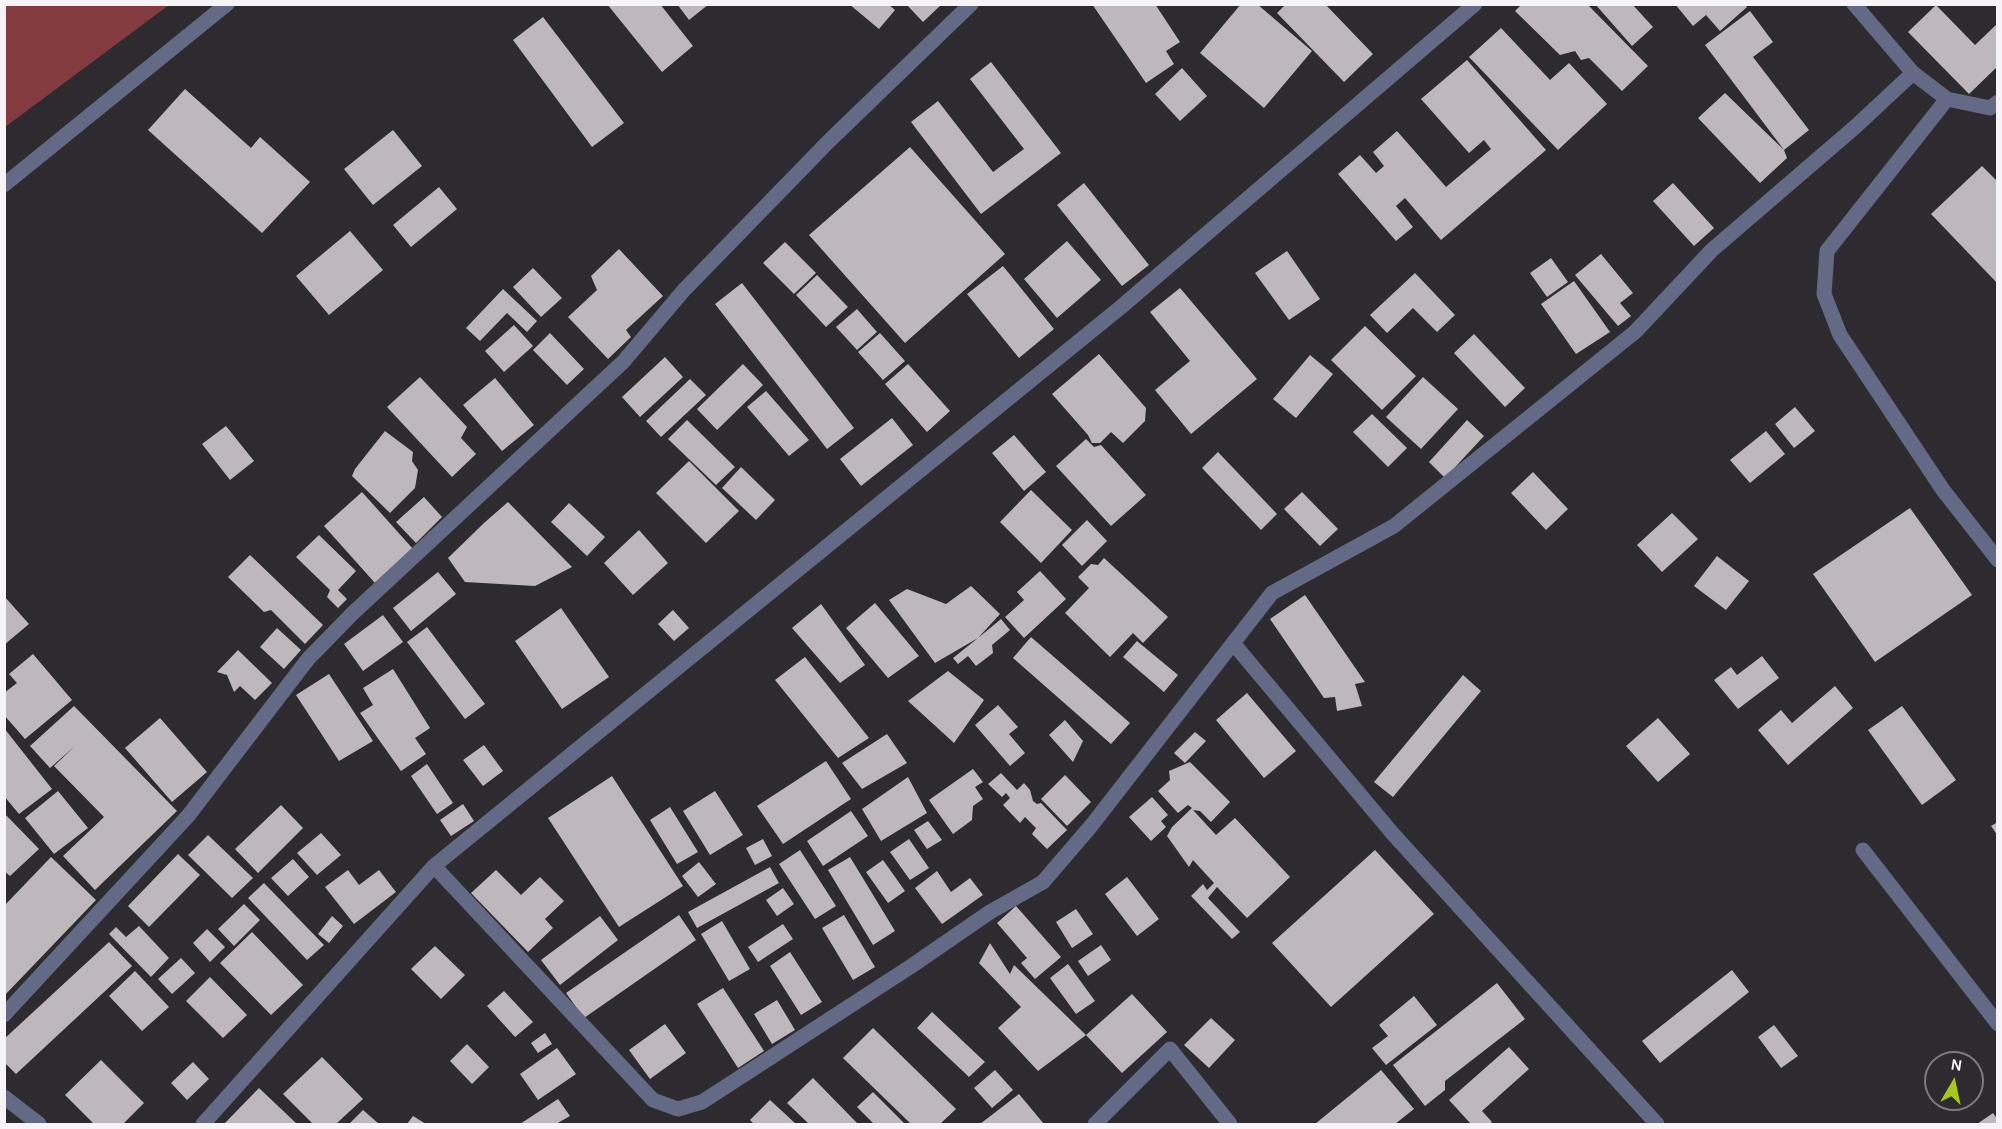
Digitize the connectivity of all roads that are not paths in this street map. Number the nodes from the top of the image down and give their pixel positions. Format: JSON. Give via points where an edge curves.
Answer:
{"nodes":[{"id":1,"x":227,"y":4,"type":"edge"},
{"id":2,"x":971,"y":4,"type":"edge"},
{"id":3,"x":1475,"y":4,"type":"edge"},
{"id":4,"x":1854,"y":4,"type":"edge"},
{"id":5,"x":1913,"y":73,"type":"junction"},
{"id":6,"x":1947,"y":99,"type":"junction"},
{"id":7,"x":1998,"y":102,"type":"edge"},
{"id":8,"x":4,"y":185,"type":"edge"},
{"id":9,"x":1998,"y":560,"type":"edge"},
{"id":10,"x":1233,"y":643,"type":"junction"},
{"id":11,"x":1863,"y":850,"type":"dead end"},
{"id":12,"x":434,"y":866,"type":"junction"},
{"id":13,"x":4,"y":1015,"type":"edge"},
{"id":14,"x":1998,"y":1024,"type":"edge"},
{"id":15,"x":4,"y":1097,"type":"edge"},
{"id":16,"x":39,"y":1125,"type":"edge"},
{"id":17,"x":203,"y":1125,"type":"edge"},
{"id":18,"x":1095,"y":1125,"type":"edge"},
{"id":19,"x":1230,"y":1125,"type":"edge"},
{"id":20,"x":1657,"y":1125,"type":"edge"}],
"edges":[{"from":1,"to":8,"type":"street"},
{"from":2,"to":13,"type":"street","via":[[829,141],[684,290],[623,362],[308,659],[188,816]]},
{"from":3,"to":12,"type":"street","via":[[1121,307]]},
{"from":4,"to":5,"type":"street"},
{"from":5,"to":6,"type":"street"},
{"from":5,"to":10,"type":"street","via":[[1712,250],[1635,332],[1394,526],[1272,593]]},
{"from":6,"to":7,"type":"street","via":[[1990,108]]},
{"from":6,"to":9,"type":"street","via":[[1827,251],[1824,294],[1840,335],[1943,489]]},
{"from":10,"to":12,"type":"street","via":[[1044,882],[990,912],[702,1102],[686,1107],[678,1109],[653,1100]]},
{"from":10,"to":20,"type":"street","via":[[1393,834]]},
{"from":11,"to":14,"type":"street"},
{"from":12,"to":17,"type":"street"},
{"from":15,"to":16,"type":"street"},
{"from":18,"to":19,"type":"street","via":[[1170,1049]]}]}
